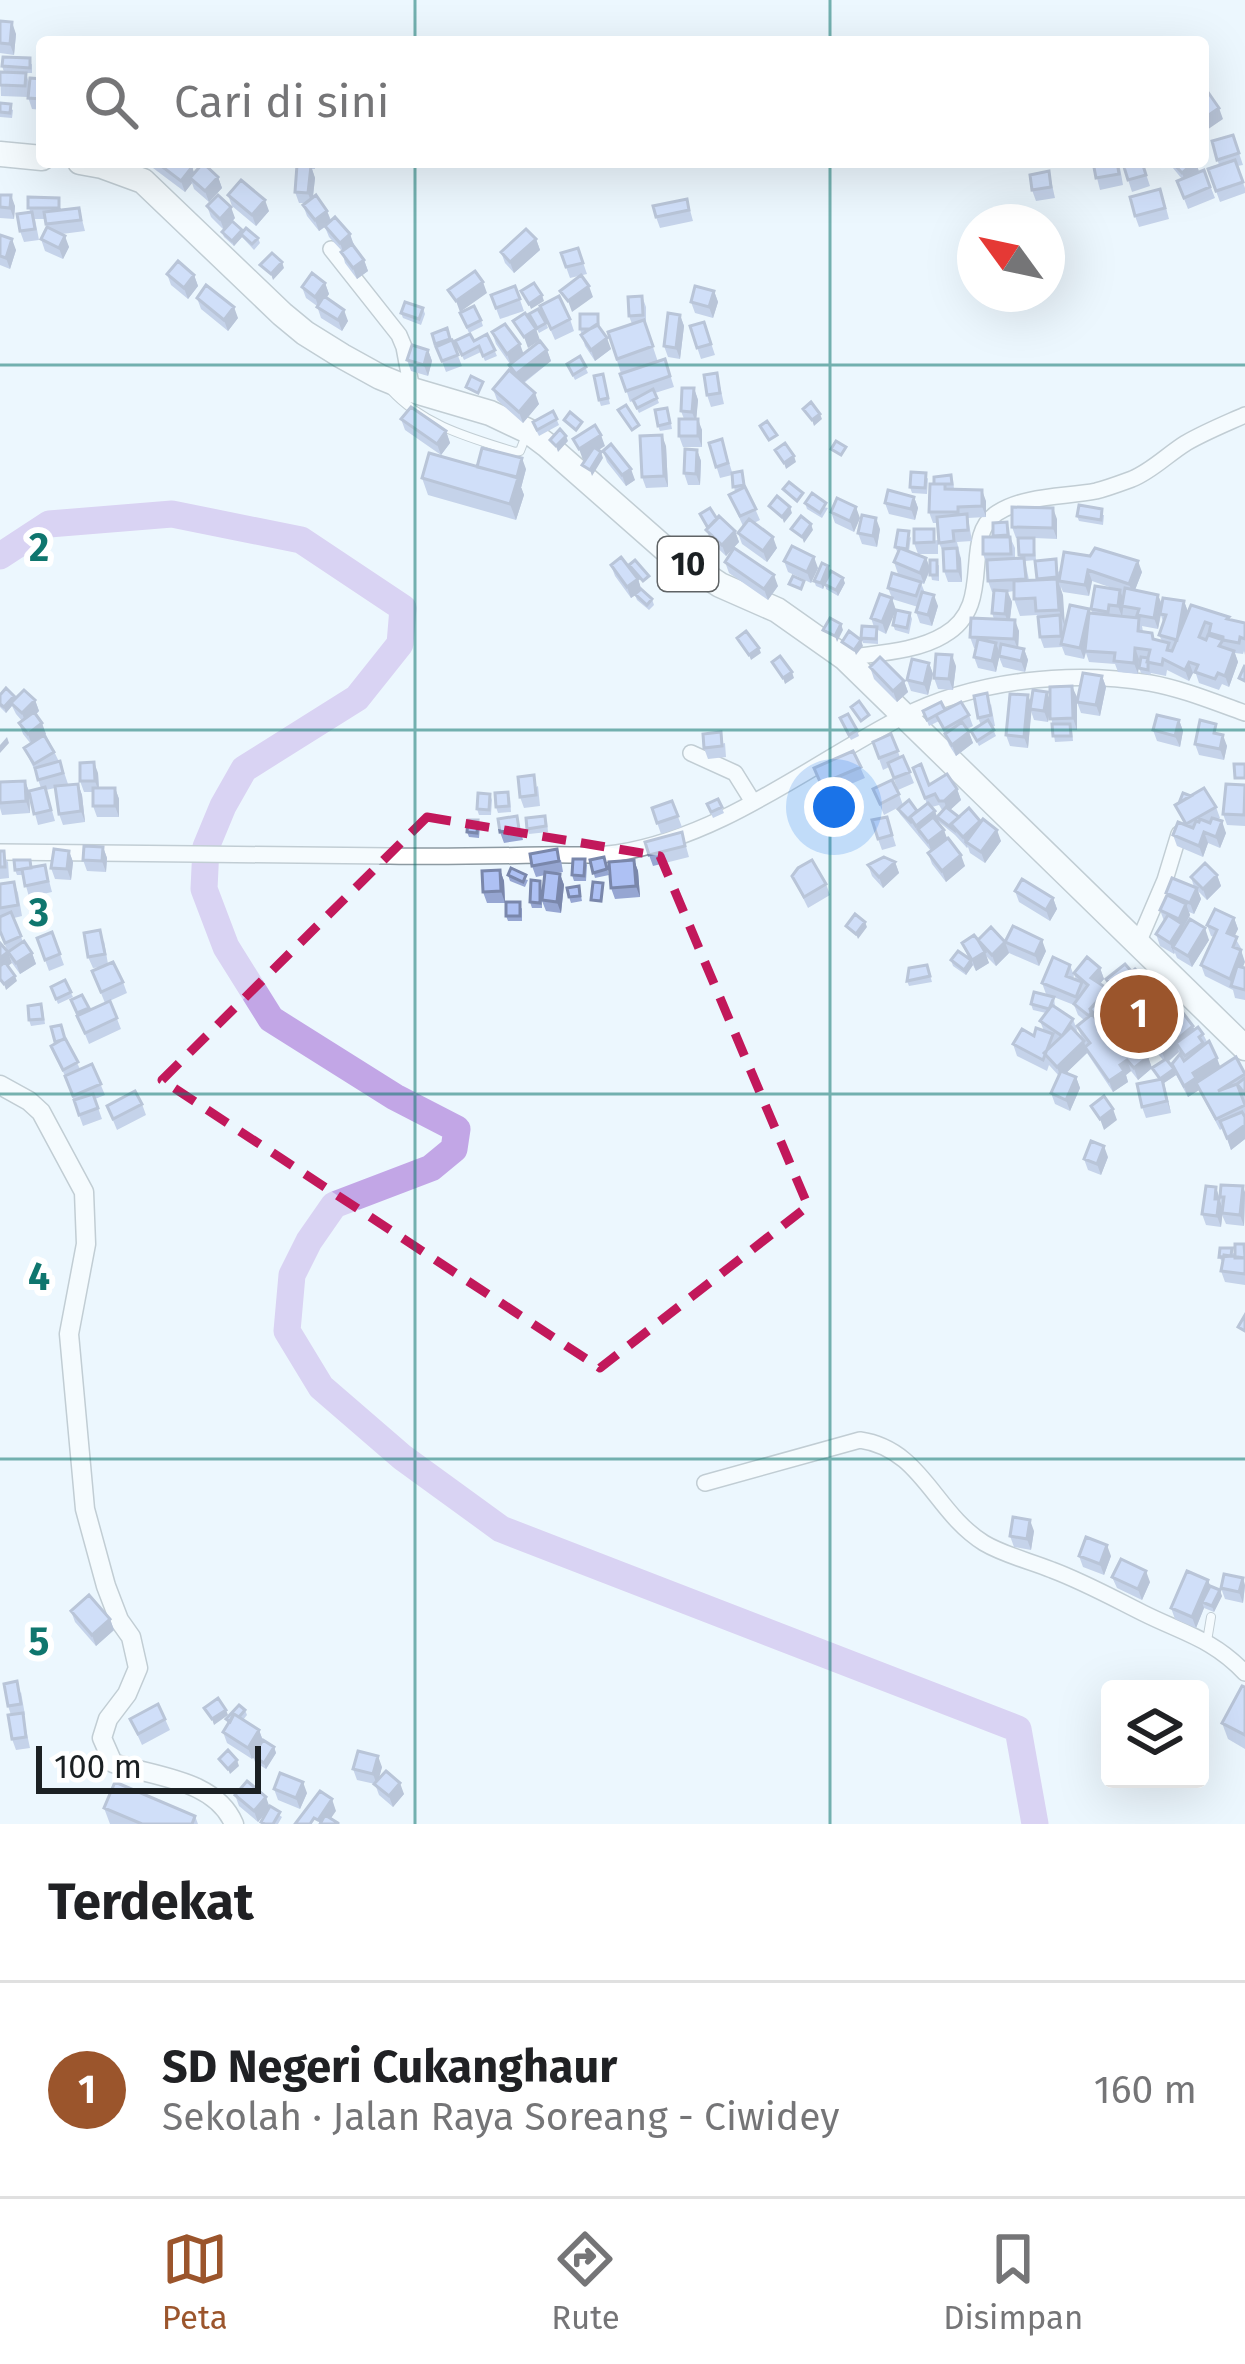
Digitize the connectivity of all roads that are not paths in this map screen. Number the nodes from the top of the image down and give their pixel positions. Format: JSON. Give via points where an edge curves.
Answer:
{"nodes":[{"id":1,"x":0,"y":154,"type":"edge"},
{"id":2,"x":36,"y":157,"type":"edge"},
{"id":3,"x":108,"y":168,"type":"edge"},
{"id":4,"x":331,"y":249,"type":"edge"},
{"id":5,"x":380,"y":377,"type":"junction"},
{"id":6,"x":412,"y":390,"type":"junction"},
{"id":7,"x":1245,"y":415,"type":"edge"},
{"id":8,"x":528,"y":431,"type":"junction"},
{"id":9,"x":845,"y":658,"type":"junction"},
{"id":10,"x":1245,"y":713,"type":"edge"},
{"id":11,"x":903,"y":717,"type":"junction"},
{"id":12,"x":691,"y":753,"type":"dead end"},
{"id":13,"x":754,"y":802,"type":"junction"},
{"id":14,"x":1179,"y":834,"type":"edge"},
{"id":15,"x":0,"y":852,"type":"edge"},
{"id":16,"x":1138,"y":943,"type":"junction"},
{"id":17,"x":1245,"y":1048,"type":"edge"},
{"id":18,"x":0,"y":1085,"type":"edge"},
{"id":19,"x":705,"y":1483,"type":"dead end"},
{"id":20,"x":1210,"y":1617,"type":"dead end"},
{"id":21,"x":1207,"y":1642,"type":"junction"},
{"id":22,"x":1245,"y":1673,"type":"edge"},
{"id":23,"x":234,"y":1824,"type":"edge"}],
"edges":[{"from":1,"to":2,"type":"highway"},
{"from":3,"to":5,"type":"highway","number":"10","via":[[143,181],[305,333]]},
{"from":4,"to":6,"type":"street","via":[[399,335]]},
{"from":5,"to":6,"type":"highway","number":"10"},
{"from":5,"to":8,"type":"lane","via":[[420,415],[450,430],[515,452]]},
{"from":6,"to":8,"type":"highway","number":"10"},
{"from":7,"to":9,"type":"street","via":[[1134,478],[999,512],[981,532],[973,599],[950,632]]},
{"from":8,"to":9,"type":"highway","number":"10","via":[[664,548]]},
{"from":9,"to":11,"type":"highway","number":"10"},
{"from":10,"to":11,"type":"street","via":[[1148,683],[1049,679],[947,698]]},
{"from":11,"to":13,"type":"street"},
{"from":11,"to":16,"type":"highway","number":"10"},
{"from":12,"to":13,"type":"street","via":[[735,773]]},
{"from":13,"to":15,"type":"street","via":[[660,843],[609,855]]},
{"from":14,"to":16,"type":"street"},
{"from":16,"to":17,"type":"highway","number":"10"},
{"from":18,"to":23,"type":"street","via":[[40,1112],[84,1192],[86,1244],[69,1334],[85,1509],[138,1668],[102,1738],[113,1763],[189,1783]]},
{"from":19,"to":21,"type":"street","via":[[860,1440],[883,1443],[986,1544]]},
{"from":20,"to":21,"type":"lane"},
{"from":21,"to":22,"type":"street"}]}
